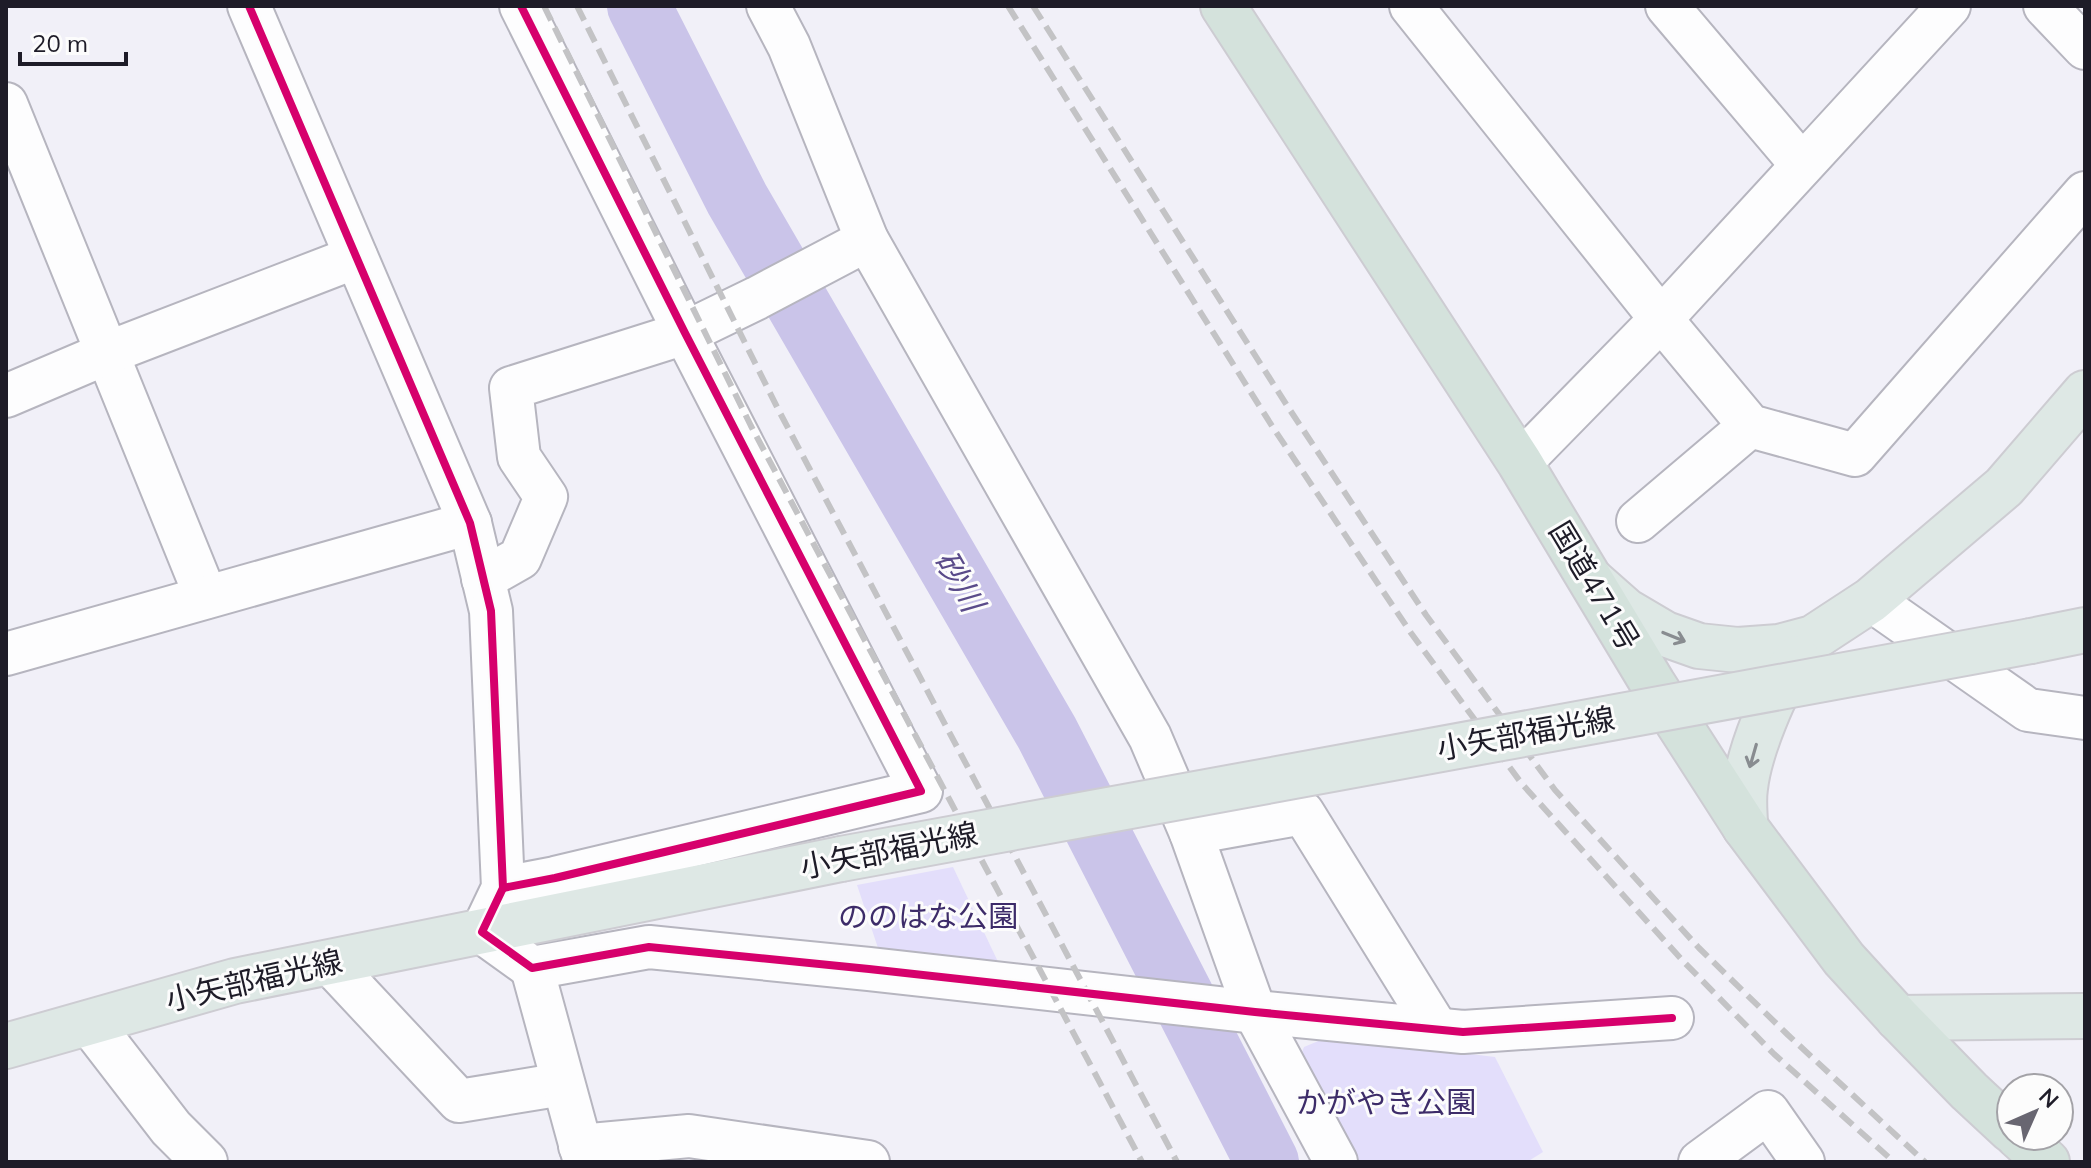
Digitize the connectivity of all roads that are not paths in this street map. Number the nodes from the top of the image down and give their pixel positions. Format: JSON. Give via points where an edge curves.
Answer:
{"nodes":[{"id":1,"x":249,"y":6,"type":"edge"},
{"id":2,"x":521,"y":6,"type":"edge"},
{"id":3,"x":768,"y":6,"type":"edge"},
{"id":4,"x":1223,"y":6,"type":"edge"},
{"id":5,"x":1411,"y":6,"type":"edge"},
{"id":6,"x":1667,"y":6,"type":"edge"},
{"id":7,"x":2045,"y":6,"type":"edge"},
{"id":8,"x":1939,"y":10,"type":"edge"},
{"id":9,"x":2085,"y":48,"type":"edge"},
{"id":10,"x":6,"y":104,"type":"edge"},
{"id":11,"x":1802,"y":165,"type":"junction"},
{"id":12,"x":2085,"y":193,"type":"edge"},
{"id":13,"x":867,"y":240,"type":"junction"},
{"id":14,"x":356,"y":257,"type":"junction"},
{"id":15,"x":1661,"y":319,"type":"junction"},
{"id":16,"x":685,"y":333,"type":"junction"},
{"id":17,"x":107,"y":353,"type":"junction"},
{"id":18,"x":2085,"y":393,"type":"edge"},
{"id":19,"x":6,"y":396,"type":"edge"},
{"id":20,"x":1750,"y":426,"type":"junction"},
{"id":21,"x":1520,"y":463,"type":"junction"},
{"id":22,"x":1638,"y":521,"type":"dead end"},
{"id":23,"x":470,"y":523,"type":"junction"},
{"id":24,"x":1587,"y":577,"type":"junction"},
{"id":25,"x":483,"y":579,"type":"junction"},
{"id":26,"x":206,"y":597,"type":"junction"},
{"id":27,"x":1871,"y":600,"type":"junction"},
{"id":28,"x":2085,"y":630,"type":"edge"},
{"id":29,"x":1813,"y":638,"type":"junction"},
{"id":30,"x":6,"y":654,"type":"edge"},
{"id":31,"x":2085,"y":718,"type":"edge"},
{"id":32,"x":1745,"y":827,"type":"junction"},
{"id":33,"x":1191,"y":833,"type":"junction"},
{"id":34,"x":503,"y":888,"type":"junction"},
{"id":35,"x":482,"y":932,"type":"junction"},
{"id":36,"x":329,"y":962,"type":"junction"},
{"id":37,"x":532,"y":968,"type":"junction"},
{"id":38,"x":1255,"y":1012,"type":"junction"},
{"id":39,"x":2085,"y":1016,"type":"edge"},
{"id":40,"x":1672,"y":1018,"type":"dead end"},
{"id":41,"x":1898,"y":1018,"type":"junction"},
{"id":42,"x":90,"y":1023,"type":"junction"},
{"id":43,"x":1437,"y":1029,"type":"junction"},
{"id":44,"x":6,"y":1046,"type":"edge"},
{"id":45,"x":563,"y":1084,"type":"junction"},
{"id":46,"x":1995,"y":1115,"type":"edge"},
{"id":47,"x":582,"y":1154,"type":"edge"},
{"id":48,"x":205,"y":1162,"type":"edge"},
{"id":49,"x":868,"y":1162,"type":"edge"},
{"id":50,"x":1336,"y":1162,"type":"edge"},
{"id":51,"x":1700,"y":1162,"type":"edge"},
{"id":52,"x":1803,"y":1162,"type":"edge"}],
"edges":[{"from":1,"to":14,"type":"street"},
{"from":2,"to":16,"type":"street"},
{"from":3,"to":13,"type":"street"},
{"from":4,"to":21,"type":"highway","name":"国道471号"},
{"from":5,"to":15,"type":"street"},
{"from":6,"to":11,"type":"street"},
{"from":7,"to":9,"type":"street"},
{"from":8,"to":11,"type":"street"},
{"from":10,"to":17,"type":"street"},
{"from":11,"to":15,"type":"street"},
{"from":12,"to":20,"type":"street","via":[[1855,455]]},
{"from":13,"to":16,"type":"street"},
{"from":13,"to":33,"type":"street","via":[[1150,737]]},
{"from":14,"to":17,"type":"street"},
{"from":14,"to":23,"type":"street"},
{"from":15,"to":20,"type":"street"},
{"from":15,"to":21,"type":"street"},
{"from":16,"to":25,"type":"street","via":[[511,388],[519,457],[546,497],[520,558]]},
{"from":16,"to":34,"type":"street","via":[[921,791]]},
{"from":17,"to":19,"type":"street"},
{"from":17,"to":26,"type":"street"},
{"from":18,"to":27,"type":"main road","via":[[2004,487]]},
{"from":20,"to":22,"type":"street"},
{"from":21,"to":24,"type":"highway","name":"国道471号"},
{"from":23,"to":25,"type":"street"},
{"from":23,"to":26,"type":"street"},
{"from":24,"to":29,"type":"main road","one_way":true,"via":[[1626,611],[1699,646],[1738,650]]},
{"from":24,"to":32,"type":"highway","name":"国道471号"},
{"from":25,"to":34,"type":"street","via":[[491,611]]},
{"from":26,"to":30,"type":"street"},
{"from":27,"to":29,"type":"main road"},
{"from":27,"to":31,"type":"street","via":[[2028,710]]},
{"from":28,"to":35,"type":"main road","name":"小矢部福光線","bridge":true,"via":[[841,859]]},
{"from":29,"to":32,"type":"main road","one_way":true,"via":[[1787,671],[1768,711],[1745,787]]},
{"from":32,"to":41,"type":"highway","name":"国道471号","via":[[1844,959]]},
{"from":33,"to":38,"type":"street"},
{"from":33,"to":43,"type":"street","via":[[1303,813]]},
{"from":34,"to":35,"type":"street"},
{"from":35,"to":36,"type":"main road","name":"小矢部福光線"},
{"from":35,"to":37,"type":"street"},
{"from":36,"to":42,"type":"main road","name":"小矢部福光線","via":[[235,981]]},
{"from":36,"to":45,"type":"street","via":[[459,1101]]},
{"from":37,"to":38,"type":"street","via":[[649,947]]},
{"from":37,"to":45,"type":"street"},
{"from":38,"to":43,"type":"street"},
{"from":38,"to":50,"type":"street"},
{"from":39,"to":41,"type":"main road"},
{"from":40,"to":43,"type":"street","via":[[1463,1032]]},
{"from":41,"to":46,"type":"highway","name":"国道471号"},
{"from":42,"to":44,"type":"main road","name":"小矢部福光線"},
{"from":42,"to":48,"type":"street","via":[[171,1128]]},
{"from":45,"to":47,"type":"street"},
{"from":47,"to":49,"type":"street","via":[[689,1136]]},
{"from":51,"to":52,"type":"street","via":[[1768,1112]]}]}
